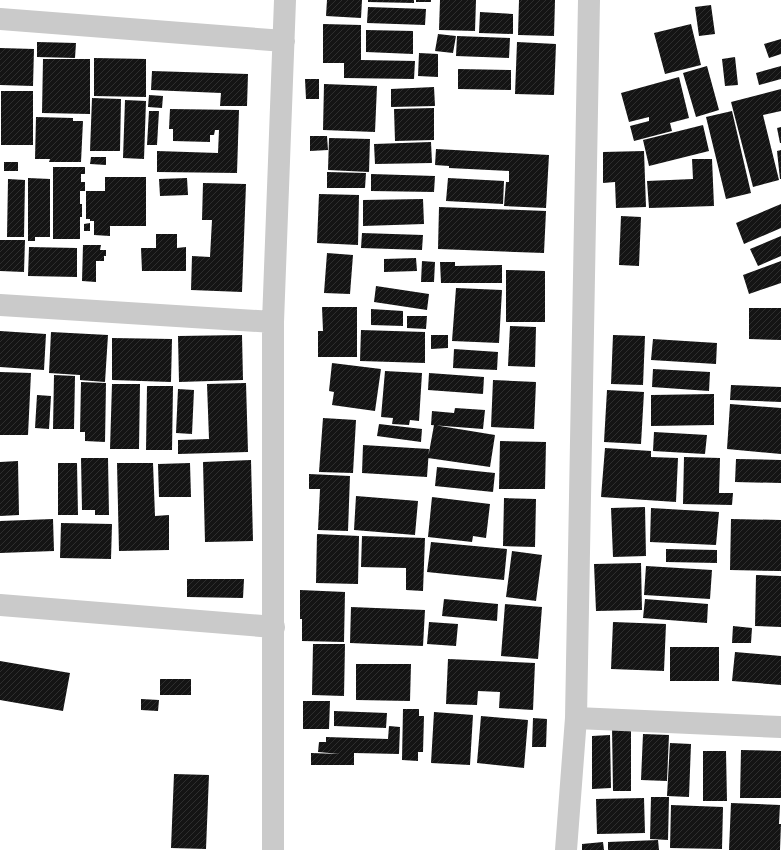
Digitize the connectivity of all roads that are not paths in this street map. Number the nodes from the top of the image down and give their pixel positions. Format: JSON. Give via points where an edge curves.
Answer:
{"nodes":[{"id":1,"x":285,"y":0,"type":"edge"},
{"id":2,"x":589,"y":0,"type":"edge"},
{"id":3,"x":2,"y":12,"type":"edge"},
{"id":4,"x":284,"y":41,"type":"junction"},
{"id":5,"x":0,"y":305,"type":"edge"},
{"id":6,"x":273,"y":322,"type":"junction"},
{"id":7,"x":0,"y":605,"type":"edge"},
{"id":8,"x":274,"y":627,"type":"junction"},
{"id":9,"x":576,"y":718,"type":"junction"},
{"id":10,"x":781,"y":727,"type":"edge"},
{"id":11,"x":273,"y":850,"type":"edge"},
{"id":12,"x":566,"y":850,"type":"edge"}],
"edges":[{"from":1,"to":4,"type":"street"},
{"from":2,"to":9,"type":"street"},
{"from":3,"to":4,"type":"street"},
{"from":4,"to":6,"type":"street"},
{"from":5,"to":6,"type":"street"},
{"from":6,"to":8,"type":"street"},
{"from":7,"to":8,"type":"street"},
{"from":8,"to":11,"type":"street"},
{"from":9,"to":10,"type":"street"},
{"from":9,"to":12,"type":"street"}]}
